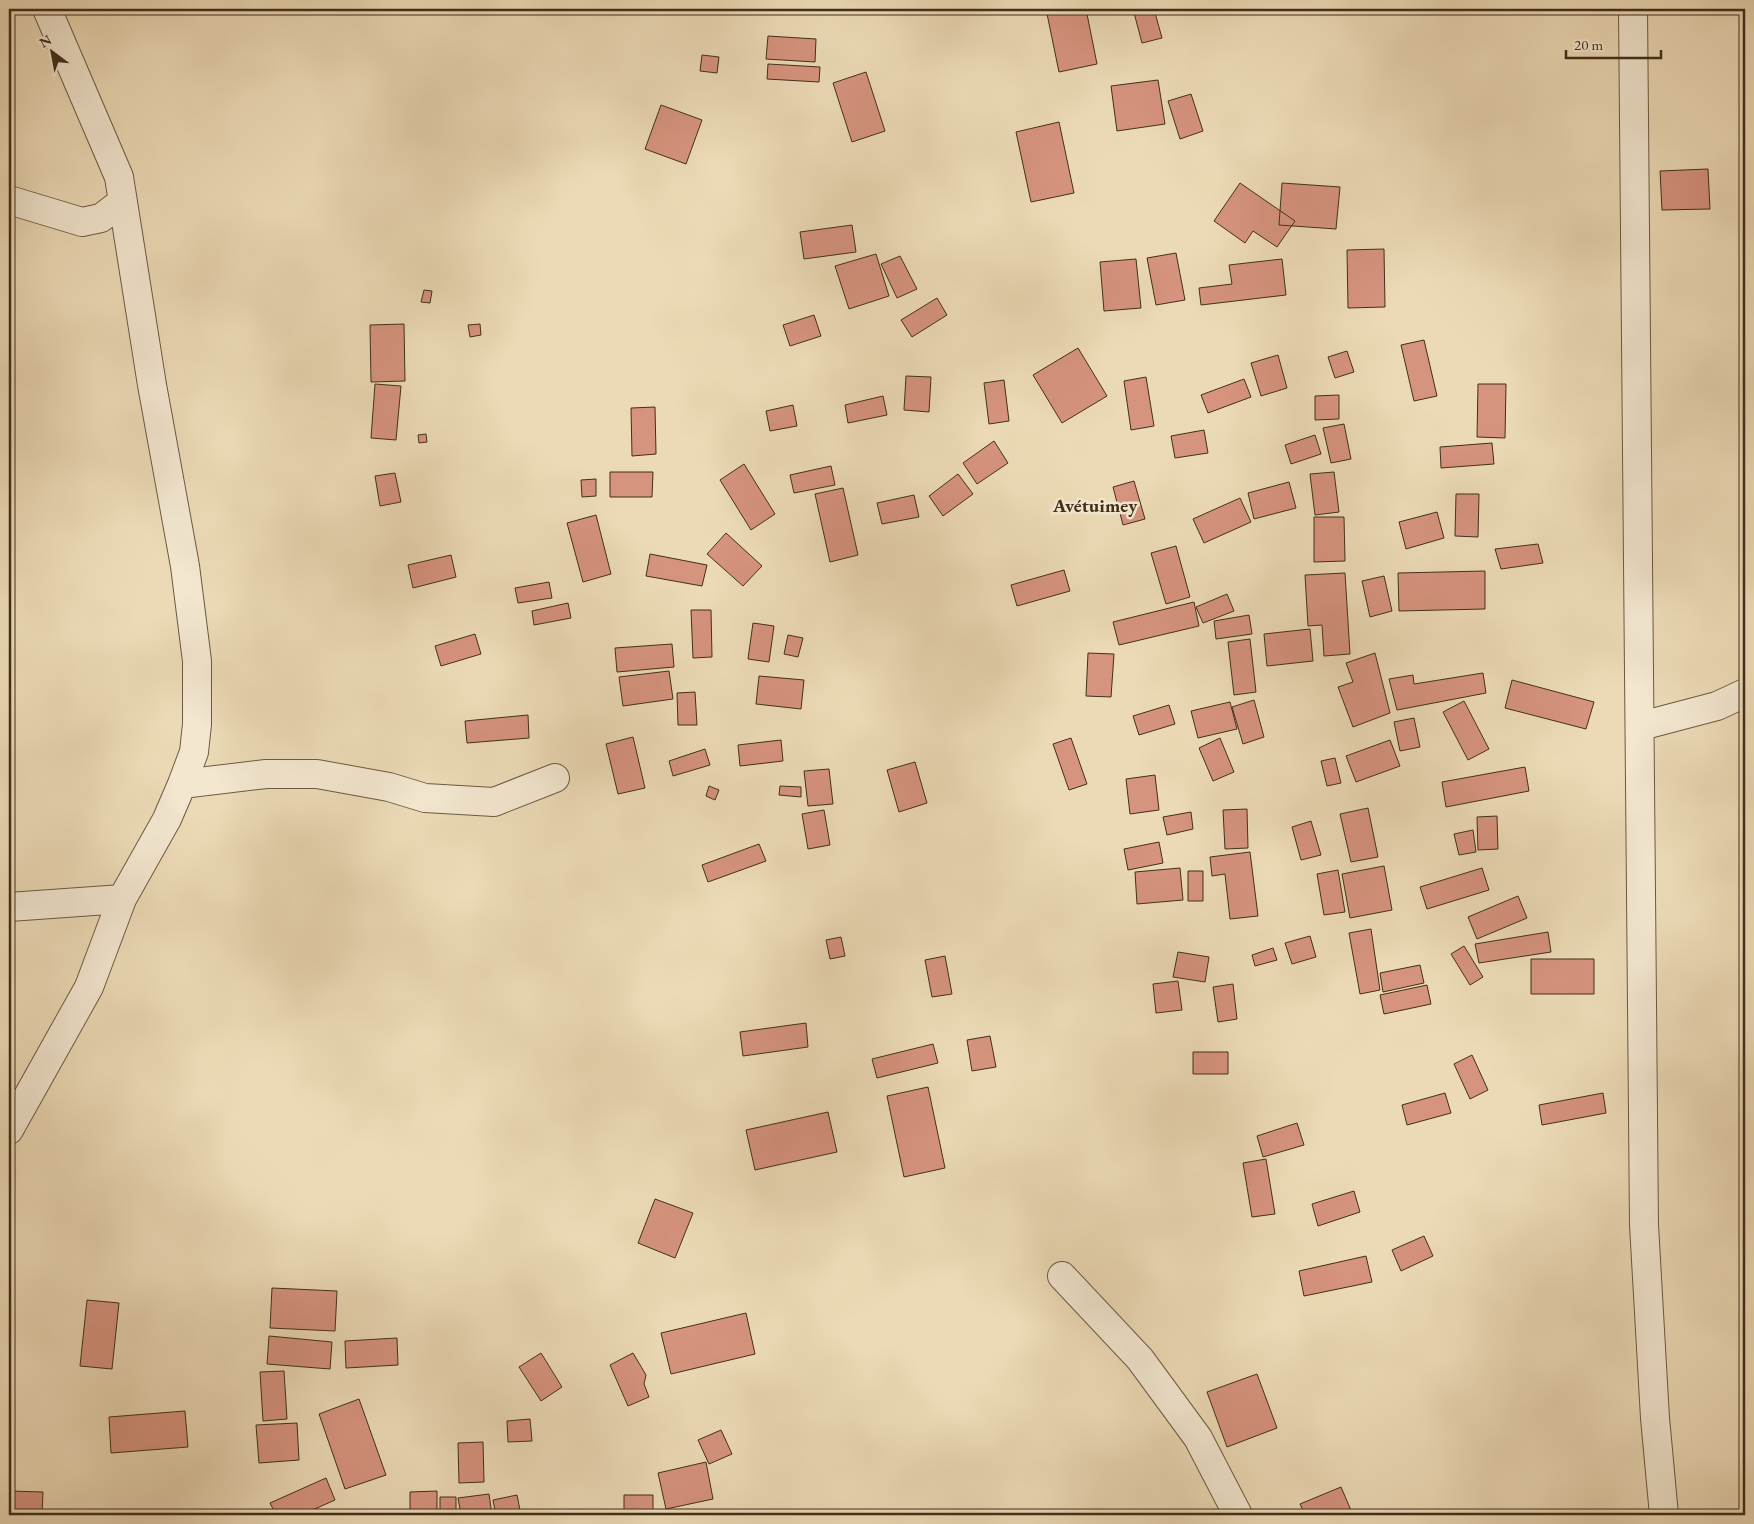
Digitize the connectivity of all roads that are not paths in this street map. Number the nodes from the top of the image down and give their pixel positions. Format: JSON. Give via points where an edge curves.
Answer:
{"nodes":[{"id":1,"x":47,"y":9,"type":"edge"},
{"id":2,"x":1633,"y":9,"type":"edge"},
{"id":3,"x":9,"y":200,"type":"edge"},
{"id":4,"x":123,"y":201,"type":"junction"},
{"id":5,"x":1745,"y":693,"type":"edge"},
{"id":6,"x":1641,"y":726,"type":"junction"},
{"id":7,"x":555,"y":778,"type":"dead end"},
{"id":8,"x":182,"y":784,"type":"junction"},
{"id":9,"x":122,"y":899,"type":"junction"},
{"id":10,"x":9,"y":907,"type":"edge"},
{"id":11,"x":9,"y":1130,"type":"edge"},
{"id":12,"x":1062,"y":1276,"type":"dead end"},
{"id":13,"x":1238,"y":1515,"type":"edge"},
{"id":14,"x":1664,"y":1515,"type":"edge"}],
"edges":[{"from":1,"to":4,"type":"street","via":[[119,176]]},
{"from":2,"to":6,"type":"street"},
{"from":3,"to":4,"type":"street","via":[[82,222],[101,218]]},
{"from":4,"to":8,"type":"street","via":[[152,385],[186,566],[197,661],[194,752]]},
{"from":5,"to":6,"type":"street","via":[[1717,706]]},
{"from":6,"to":14,"type":"street","via":[[1644,1225]]},
{"from":7,"to":8,"type":"street","via":[[494,802],[425,798],[389,787],[317,774],[266,774]]},
{"from":8,"to":9,"type":"street","via":[[167,819]]},
{"from":9,"to":10,"type":"street"},
{"from":9,"to":11,"type":"street","via":[[89,987]]},
{"from":12,"to":13,"type":"street","via":[[1140,1359],[1198,1438]]}]}
